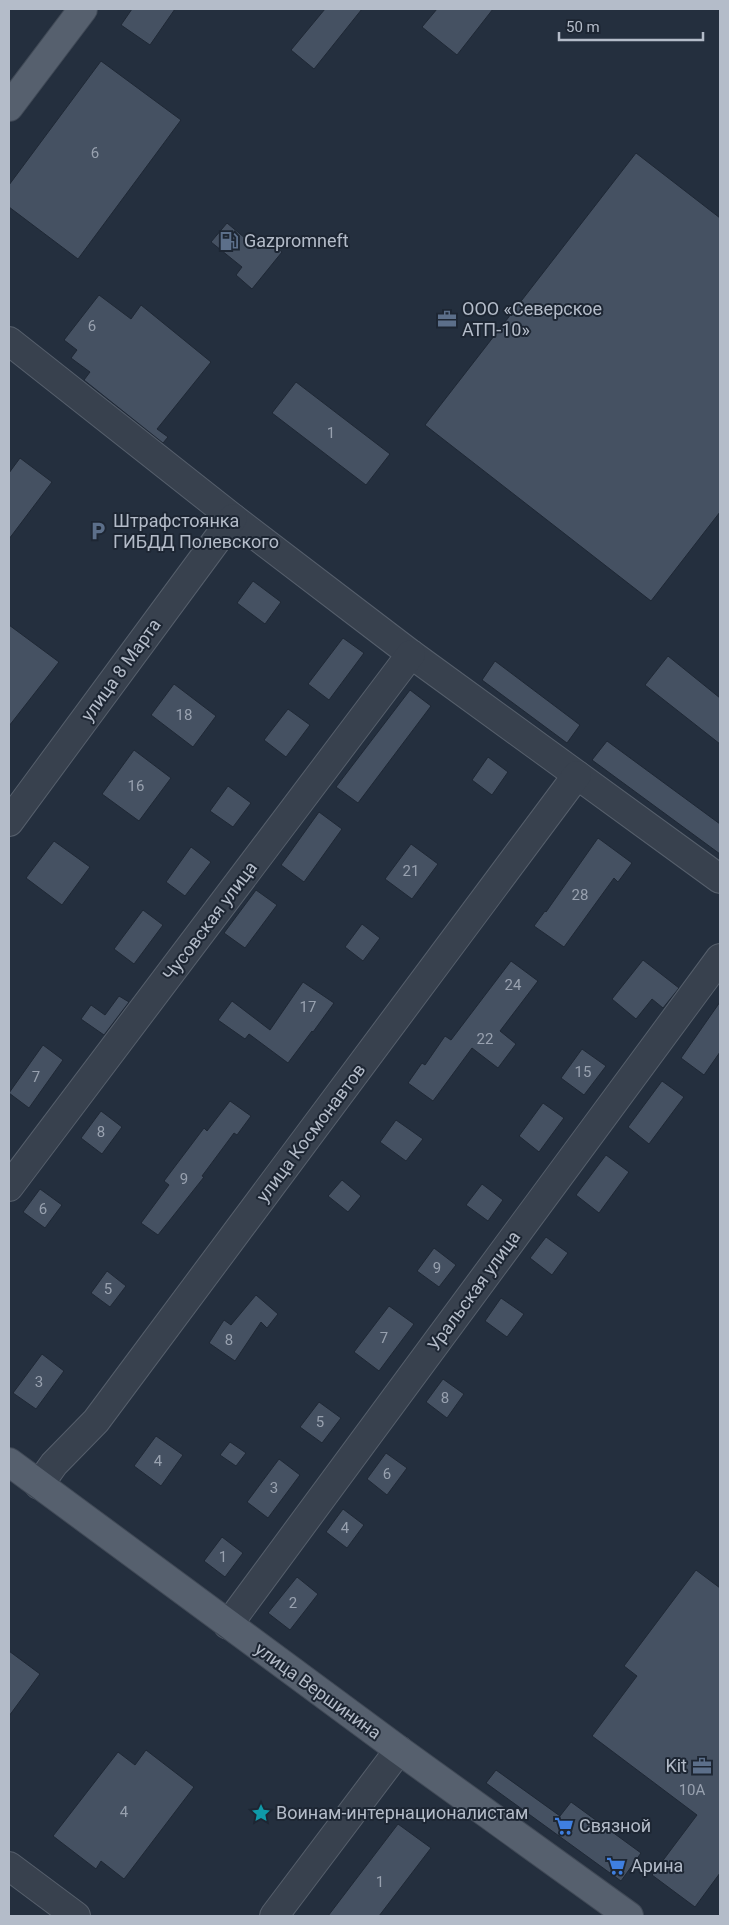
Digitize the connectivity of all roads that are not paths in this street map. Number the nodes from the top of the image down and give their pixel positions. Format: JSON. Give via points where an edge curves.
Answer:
{"nodes":[{"id":1,"x":83,"y":9,"type":"edge"},
{"id":2,"x":9,"y":107,"type":"edge"},
{"id":3,"x":9,"y":341,"type":"edge"},
{"id":4,"x":233,"y":518,"type":"junction"},
{"id":5,"x":411,"y":654,"type":"junction"},
{"id":6,"x":577,"y":775,"type":"junction"},
{"id":7,"x":9,"y":822,"type":"edge"},
{"id":8,"x":720,"y":880,"type":"edge"},
{"id":9,"x":720,"y":958,"type":"edge"},
{"id":10,"x":9,"y":1187,"type":"edge"},
{"id":11,"x":9,"y":1462,"type":"edge"},
{"id":12,"x":39,"y":1485,"type":"junction"},
{"id":13,"x":228,"y":1625,"type":"junction"},
{"id":14,"x":399,"y":1750,"type":"junction"},
{"id":15,"x":9,"y":1866,"type":"edge"},
{"id":16,"x":76,"y":1916,"type":"edge"},
{"id":17,"x":274,"y":1916,"type":"edge"},
{"id":18,"x":629,"y":1916,"type":"edge"}],
"edges":[{"from":1,"to":2,"type":"main road"},
{"from":3,"to":4,"type":"street"},
{"from":4,"to":5,"type":"street"},
{"from":4,"to":7,"type":"street","name":"улица 8 Марта"},
{"from":5,"to":6,"type":"street"},
{"from":5,"to":10,"type":"street","name":"Чусовская улица"},
{"from":6,"to":8,"type":"street"},
{"from":6,"to":12,"type":"street","name":"улица Космонавтов","via":[[96,1421],[54,1464]]},
{"from":9,"to":13,"type":"street","name":"Уральская улица"},
{"from":11,"to":12,"type":"main road","name":"улица Вершинина"},
{"from":12,"to":13,"type":"main road","name":"улица Вершинина"},
{"from":13,"to":14,"type":"main road","name":"улица Вершинина"},
{"from":14,"to":17,"type":"street"},
{"from":14,"to":18,"type":"main road","name":"улица Вершинина"},
{"from":15,"to":16,"type":"street"}]}
